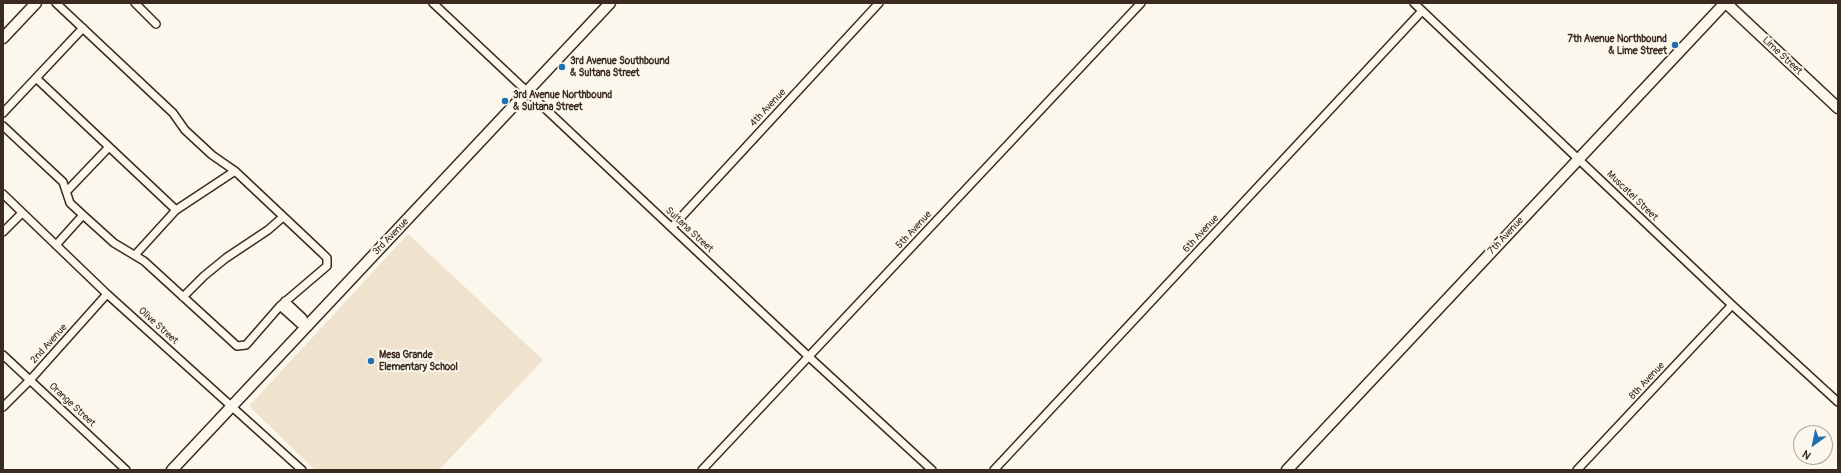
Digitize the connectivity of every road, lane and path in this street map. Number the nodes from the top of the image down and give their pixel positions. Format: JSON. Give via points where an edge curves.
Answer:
{"nodes":[{"id":1,"x":36,"y":3,"type":"edge"},
{"id":2,"x":56,"y":3,"type":"edge"},
{"id":3,"x":135,"y":3,"type":"edge"},
{"id":4,"x":434,"y":3,"type":"edge"},
{"id":5,"x":610,"y":3,"type":"edge"},
{"id":6,"x":880,"y":3,"type":"edge"},
{"id":7,"x":1141,"y":3,"type":"edge"},
{"id":8,"x":1414,"y":3,"type":"edge"},
{"id":9,"x":1725,"y":3,"type":"edge"},
{"id":10,"x":1422,"y":11,"type":"junction"},
{"id":11,"x":156,"y":24,"type":"dead end"},
{"id":12,"x":83,"y":28,"type":"junction"},
{"id":13,"x":3,"y":38,"type":"edge"},
{"id":14,"x":36,"y":78,"type":"junction"},
{"id":15,"x":527,"y":92,"type":"junction"},
{"id":16,"x":1838,"y":108,"type":"edge"},
{"id":17,"x":3,"y":113,"type":"edge"},
{"id":18,"x":3,"y":126,"type":"edge"},
{"id":19,"x":109,"y":147,"type":"junction"},
{"id":20,"x":1578,"y":158,"type":"junction"},
{"id":21,"x":235,"y":171,"type":"junction"},
{"id":22,"x":67,"y":191,"type":"junction"},
{"id":23,"x":3,"y":194,"type":"edge"},
{"id":24,"x":176,"y":210,"type":"junction"},
{"id":25,"x":22,"y":213,"type":"junction"},
{"id":26,"x":83,"y":215,"type":"junction"},
{"id":27,"x":283,"y":217,"type":"junction"},
{"id":28,"x":672,"y":227,"type":"junction"},
{"id":29,"x":3,"y":232,"type":"edge"},
{"id":30,"x":56,"y":245,"type":"junction"},
{"id":31,"x":135,"y":255,"type":"junction"},
{"id":32,"x":107,"y":294,"type":"junction"},
{"id":33,"x":183,"y":297,"type":"junction"},
{"id":34,"x":283,"y":303,"type":"junction"},
{"id":35,"x":1732,"y":305,"type":"junction"},
{"id":36,"x":306,"y":326,"type":"junction"},
{"id":37,"x":3,"y":355,"type":"edge"},
{"id":38,"x":808,"y":356,"type":"junction"},
{"id":39,"x":30,"y":379,"type":"junction"},
{"id":40,"x":1838,"y":402,"type":"edge"},
{"id":41,"x":231,"y":406,"type":"junction"},
{"id":42,"x":3,"y":407,"type":"edge"},
{"id":43,"x":126,"y":470,"type":"edge"},
{"id":44,"x":172,"y":470,"type":"edge"},
{"id":45,"x":302,"y":470,"type":"edge"},
{"id":46,"x":702,"y":470,"type":"edge"},
{"id":47,"x":932,"y":470,"type":"edge"},
{"id":48,"x":994,"y":470,"type":"edge"},
{"id":49,"x":1287,"y":470,"type":"edge"},
{"id":50,"x":1577,"y":470,"type":"edge"}],
"edges":[{"from":1,"to":13,"type":"street"},
{"from":2,"to":12,"type":"street"},
{"from":3,"to":11,"type":"street"},
{"from":4,"to":15,"type":"street","name":"Sultana Street"},
{"from":5,"to":15,"type":"street","name":"3rd Avenue"},
{"from":6,"to":28,"type":"street","name":"4th Avenue"},
{"from":7,"to":38,"type":"street","name":"5th Avenue"},
{"from":8,"to":10,"type":"street","name":"Muscatel Street"},
{"from":9,"to":16,"type":"street","name":"Lime Street"},
{"from":9,"to":20,"type":"street","name":"7th Avenue"},
{"from":10,"to":20,"type":"street","name":"Muscatel Street"},
{"from":10,"to":48,"type":"street","name":"6th Avenue"},
{"from":12,"to":14,"type":"street"},
{"from":12,"to":21,"type":"street","via":[[173,113],[185,130],[212,155]]},
{"from":14,"to":17,"type":"street"},
{"from":14,"to":19,"type":"street"},
{"from":15,"to":28,"type":"street","name":"Sultana Street"},
{"from":15,"to":36,"type":"street","name":"3rd Avenue"},
{"from":18,"to":22,"type":"street","via":[[63,182]]},
{"from":19,"to":22,"type":"street"},
{"from":19,"to":24,"type":"street"},
{"from":20,"to":35,"type":"street","name":"Muscatel Street"},
{"from":20,"to":49,"type":"street","name":"7th Avenue"},
{"from":21,"to":24,"type":"street"},
{"from":21,"to":27,"type":"street"},
{"from":22,"to":26,"type":"street","via":[[70,203]]},
{"from":23,"to":25,"type":"street","name":"Olive Street"},
{"from":24,"to":31,"type":"street"},
{"from":25,"to":29,"type":"street"},
{"from":25,"to":30,"type":"street","name":"Olive Street"},
{"from":26,"to":30,"type":"street"},
{"from":26,"to":31,"type":"street","via":[[114,242]]},
{"from":27,"to":33,"type":"street","via":[[226,258]]},
{"from":27,"to":34,"type":"street","via":[[322,253],[328,262],[323,271]]},
{"from":28,"to":38,"type":"street","name":"Sultana Street"},
{"from":30,"to":32,"type":"street","name":"Olive Street"},
{"from":31,"to":33,"type":"street"},
{"from":32,"to":39,"type":"street","name":"2nd Avenue"},
{"from":32,"to":41,"type":"street","name":"Olive Street"},
{"from":33,"to":34,"type":"street","via":[[237,346],[246,345]]},
{"from":34,"to":36,"type":"street","via":[[303,318]]},
{"from":35,"to":40,"type":"street","name":"Muscatel Street"},
{"from":35,"to":50,"type":"street","name":"8th Avenue"},
{"from":36,"to":41,"type":"street","name":"3rd Avenue"},
{"from":37,"to":39,"type":"street","name":"Orange Street"},
{"from":38,"to":46,"type":"street","name":"5th Avenue"},
{"from":38,"to":47,"type":"street","name":"Sultana Street"},
{"from":39,"to":42,"type":"street","name":"2nd Avenue"},
{"from":39,"to":43,"type":"street","name":"Orange Street"},
{"from":41,"to":44,"type":"street","name":"3rd Avenue"},
{"from":41,"to":45,"type":"street","name":"Olive Street"}]}
